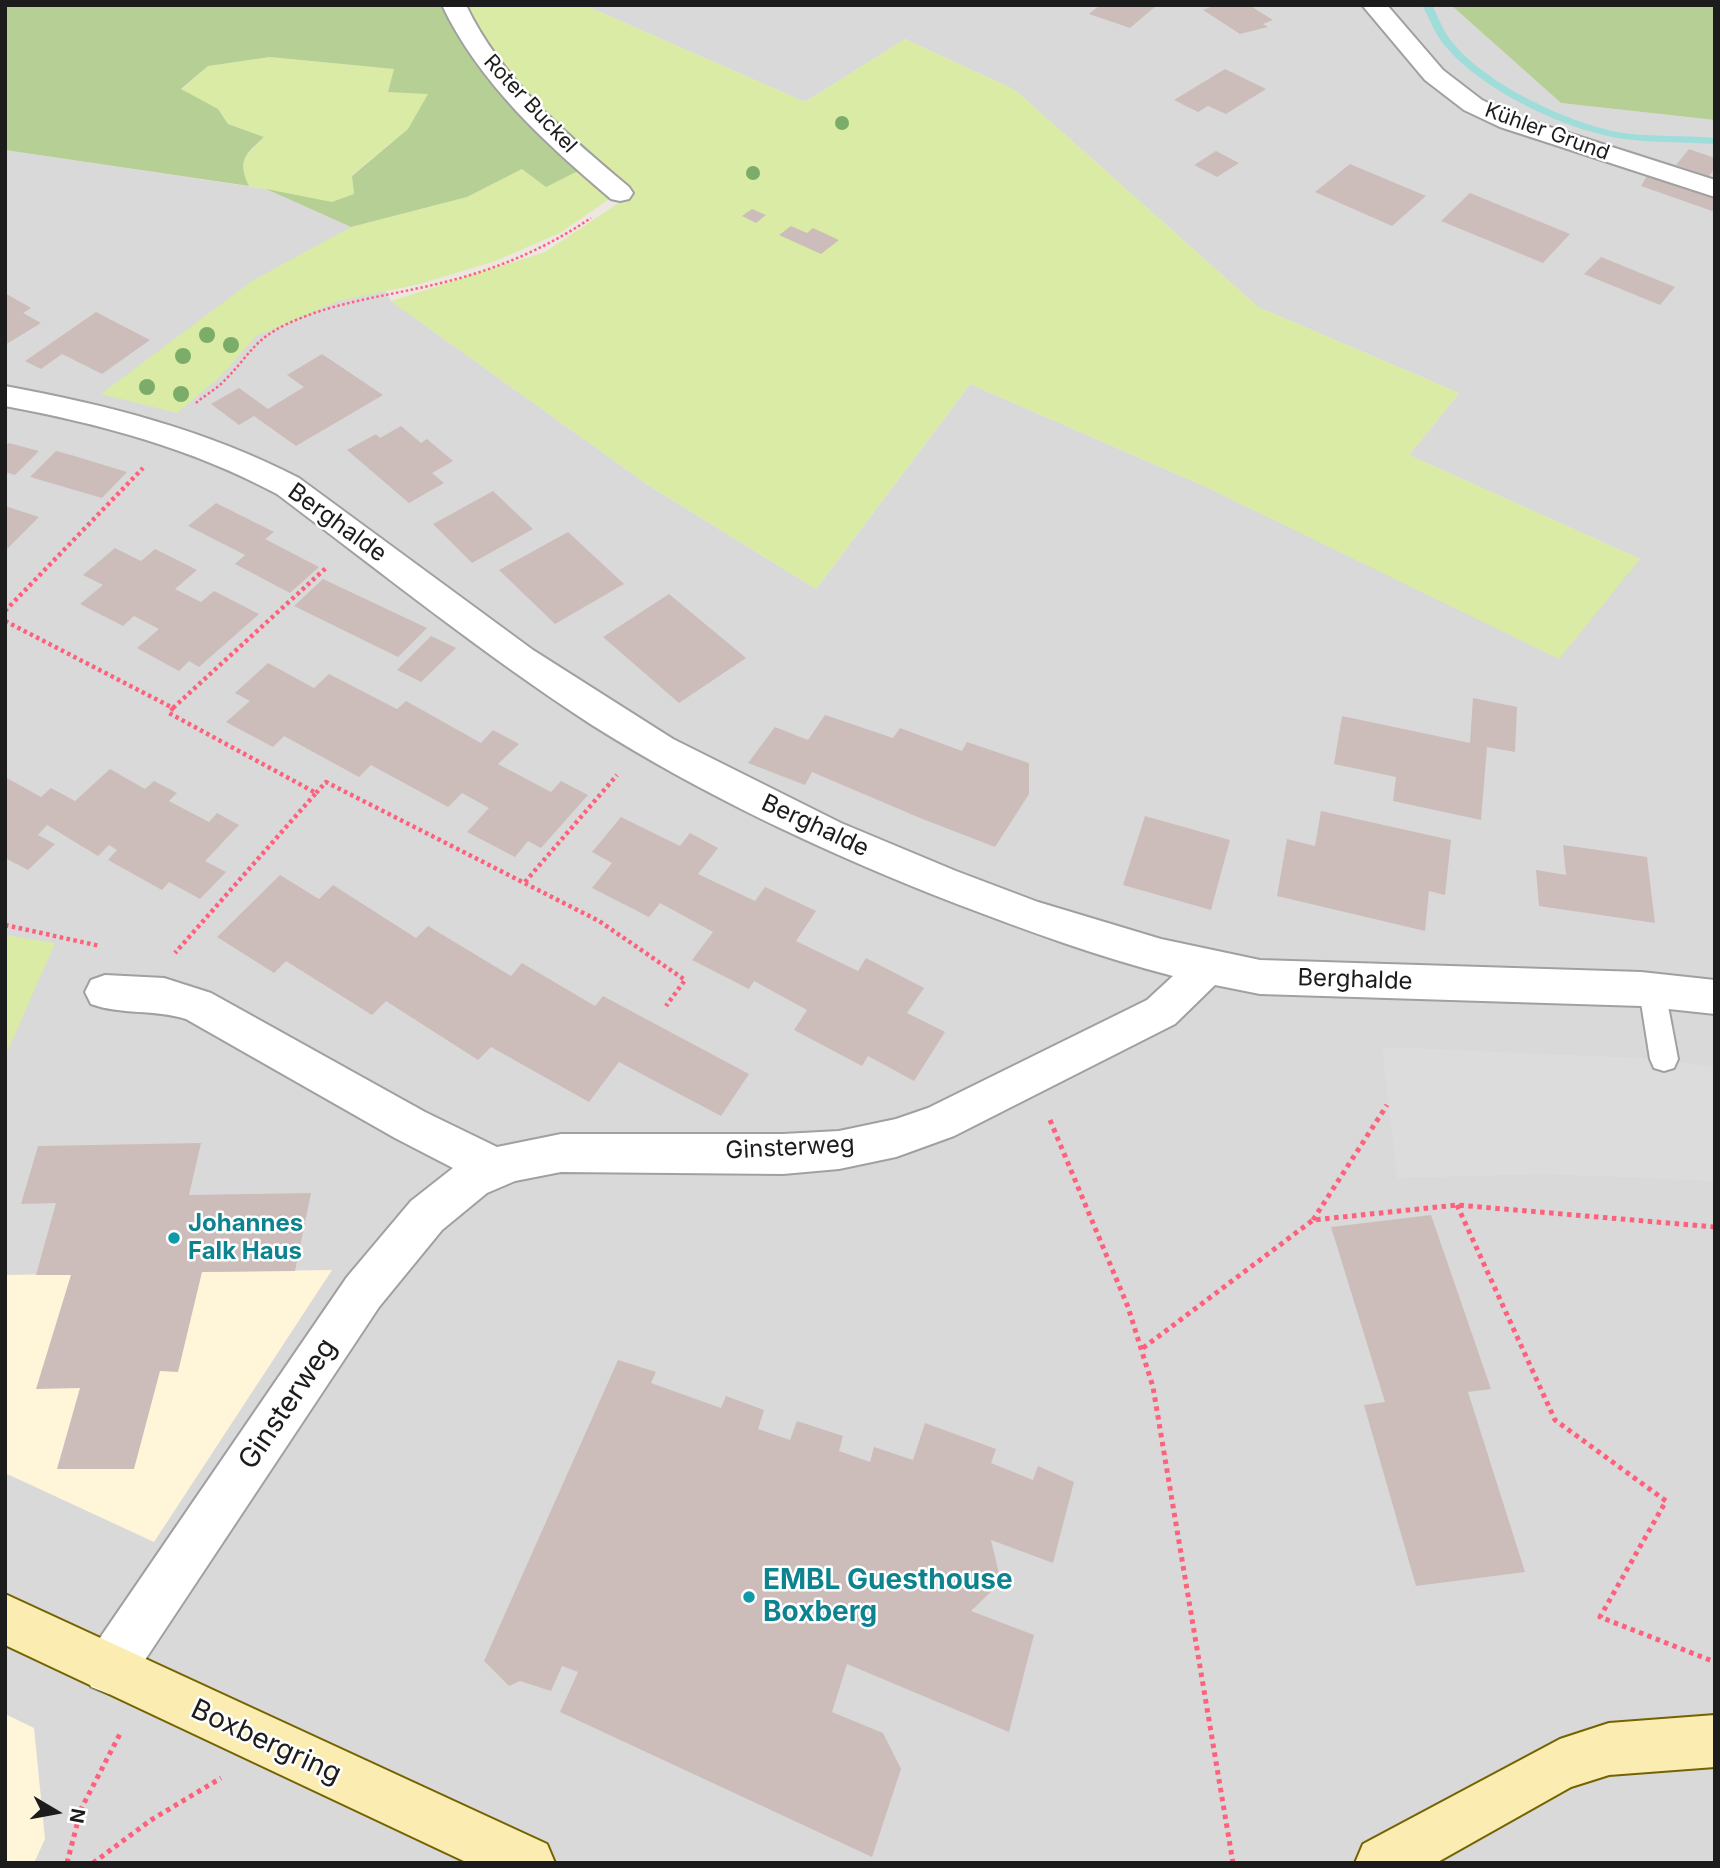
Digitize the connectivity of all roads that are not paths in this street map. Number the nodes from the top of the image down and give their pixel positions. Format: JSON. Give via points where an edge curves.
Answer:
{"nodes":[{"id":1,"x":454,"y":5,"type":"edge"},
{"id":2,"x":1374,"y":5,"type":"edge"},
{"id":3,"x":1715,"y":189,"type":"edge"},
{"id":4,"x":620,"y":193,"type":"dead end"},
{"id":5,"x":5,"y":396,"type":"edge"},
{"id":6,"x":1206,"y":969,"type":"junction"},
{"id":7,"x":1652,"y":990,"type":"junction"},
{"id":8,"x":123,"y":992,"type":"dead end"},
{"id":9,"x":1715,"y":997,"type":"edge"},
{"id":10,"x":1664,"y":1059,"type":"dead end"},
{"id":11,"x":496,"y":1168,"type":"junction"},
{"id":12,"x":5,"y":1619,"type":"edge"},
{"id":13,"x":110,"y":1669,"type":"junction"},
{"id":14,"x":1715,"y":1741,"type":"edge"},
{"id":15,"x":528,"y":1863,"type":"edge"},
{"id":16,"x":1382,"y":1863,"type":"edge"}],
"edges":[{"from":1,"to":4,"type":"street","name":"Roter Buckel","via":[[477,46],[517,94]]},
{"from":2,"to":3,"type":"street","name":"Kühler Grund","via":[[1434,75],[1473,105],[1509,122]]},
{"from":5,"to":6,"type":"street","name":"Berghalde","via":[[121,420],[249,464],[288,486],[556,683],[747,794],[927,877],[1069,929]]},
{"from":6,"to":7,"type":"street","name":"Berghalde","via":[[1260,977]]},
{"from":6,"to":11,"type":"street","name":"Ginsterweg","via":[[1161,1012],[939,1123],[896,1138],[839,1150],[783,1154],[561,1153]]},
{"from":7,"to":9,"type":"street","name":"Berghalde"},
{"from":7,"to":10,"type":"lane"},
{"from":8,"to":11,"type":"street","via":[[164,995],[197,1005]]},
{"from":11,"to":13,"type":"street","name":"Ginsterweg","via":[[446,1199],[363,1292]]},
{"from":12,"to":13,"type":"street","name":"Boxbergring"},
{"from":13,"to":15,"type":"street","name":"Boxbergring"},
{"from":14,"to":16,"type":"street","via":[[1609,1749],[1560,1765]]}]}
